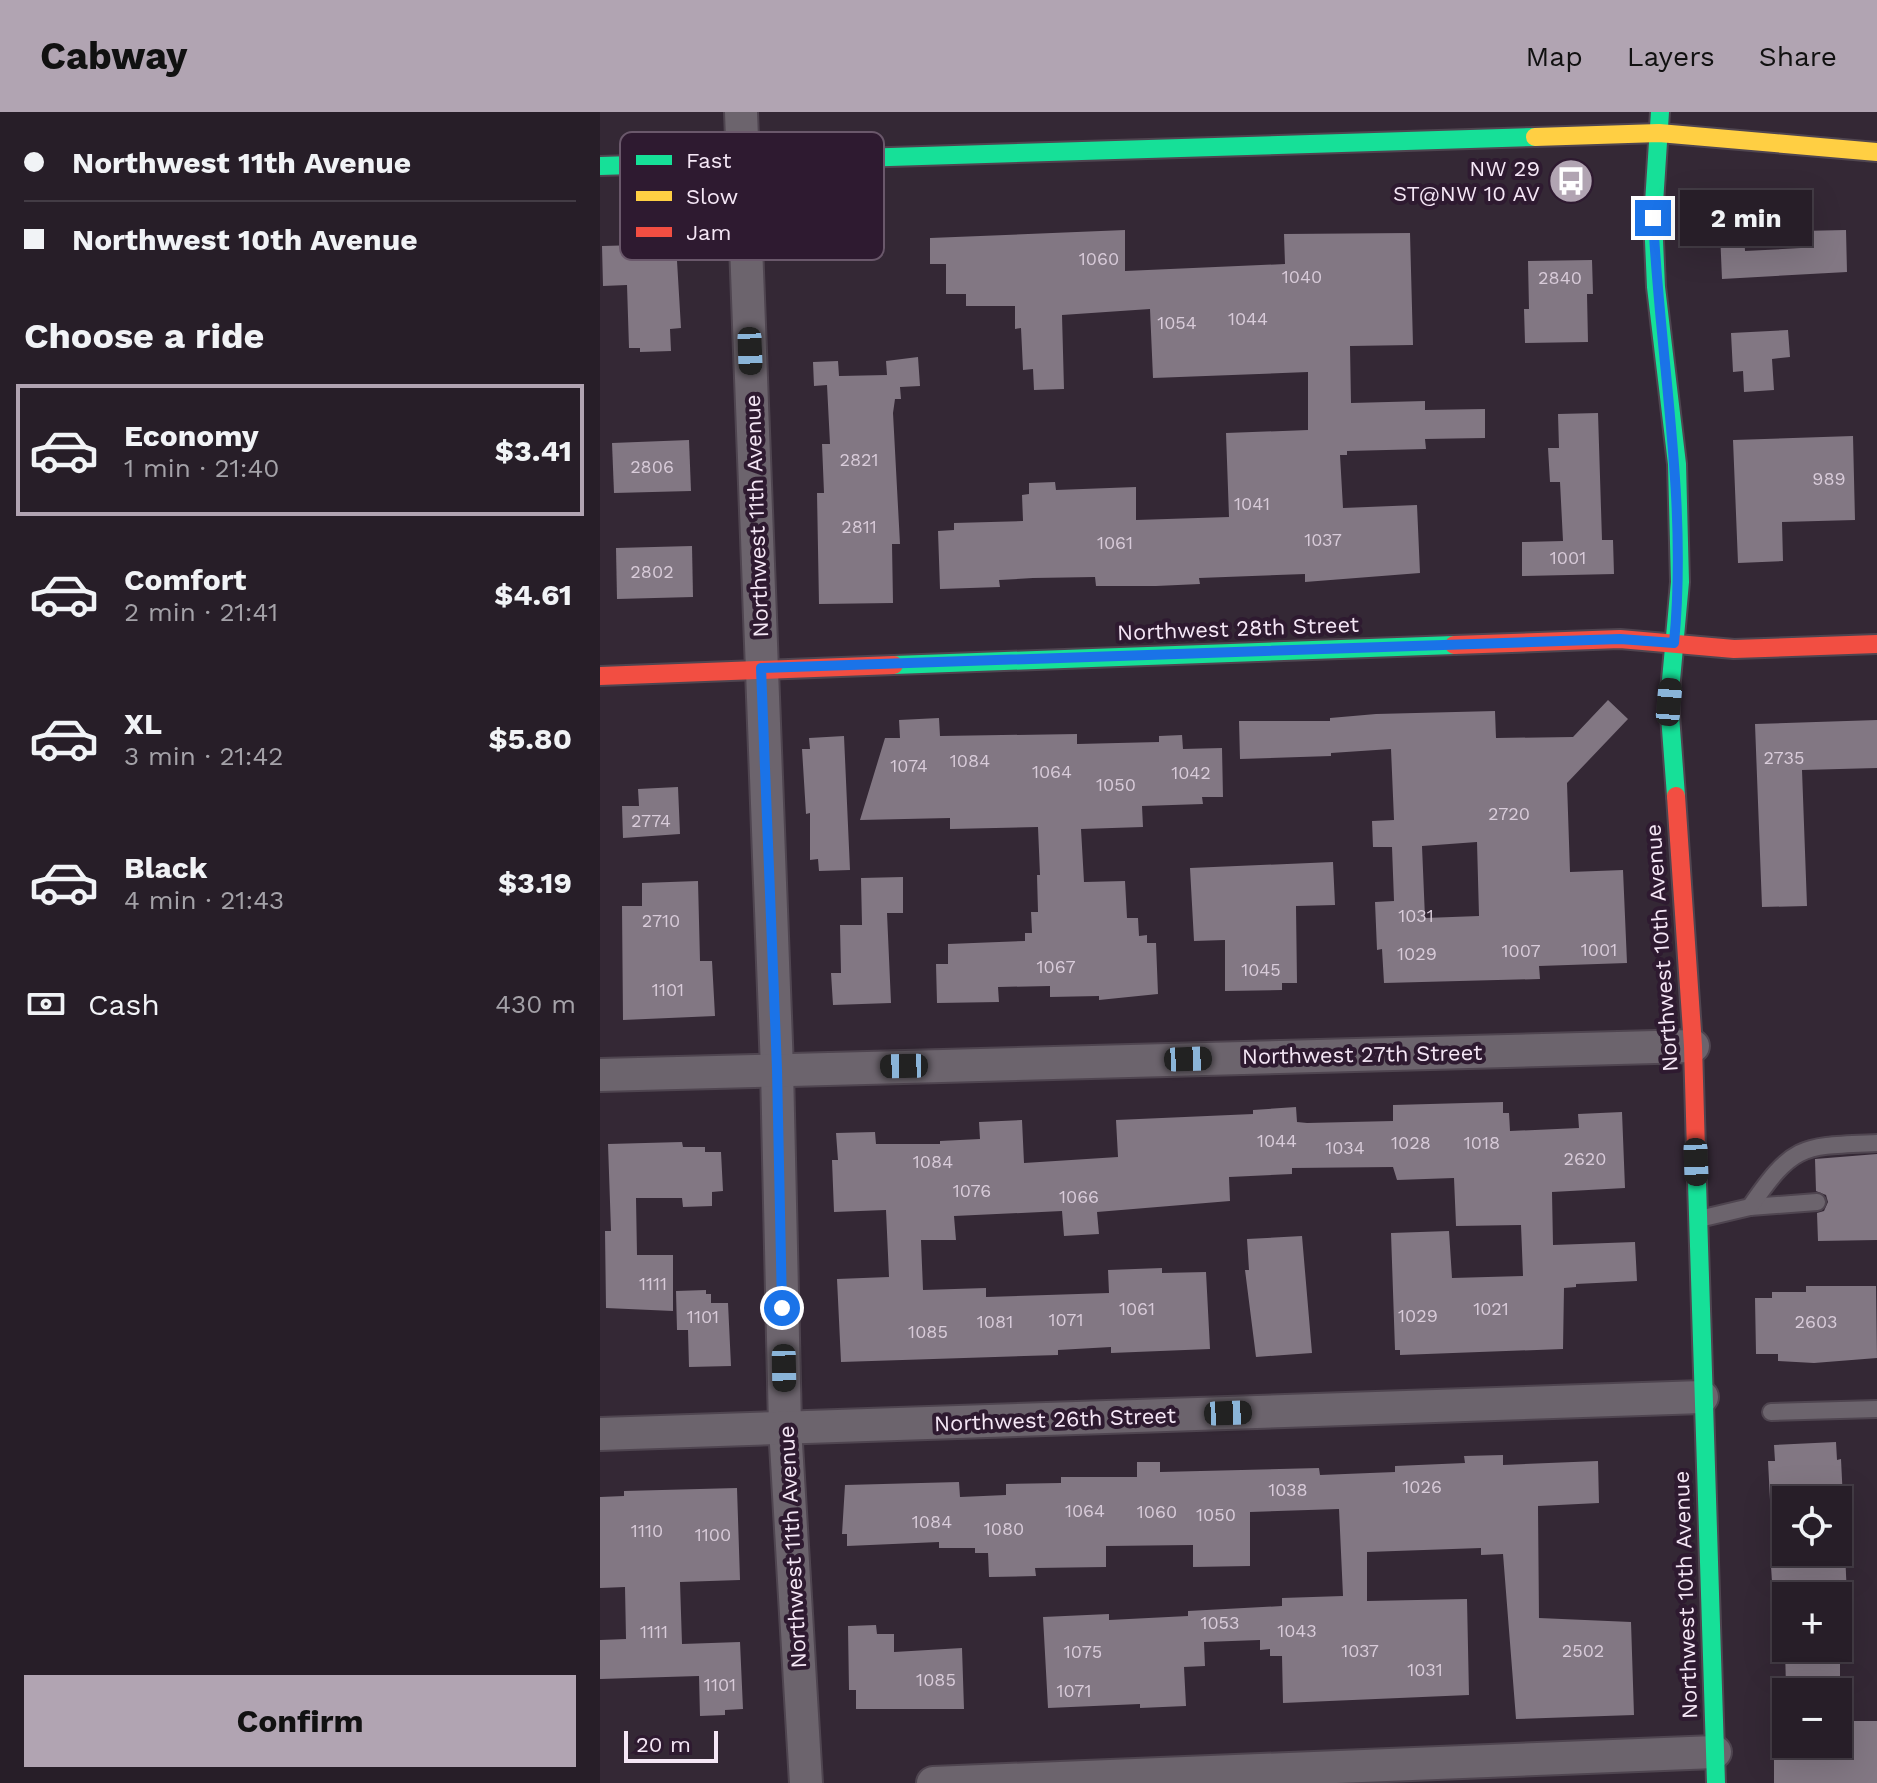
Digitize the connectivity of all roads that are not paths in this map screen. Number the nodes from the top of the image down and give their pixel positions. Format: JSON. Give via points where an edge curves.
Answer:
{"nodes":[{"id":1,"x":741,"y":112,"type":"edge"},
{"id":2,"x":1660,"y":112,"type":"edge"},
{"id":3,"x":742,"y":132,"type":"edge"},
{"id":4,"x":1659,"y":133,"type":"junction"},
{"id":5,"x":1877,"y":152,"type":"edge"},
{"id":6,"x":884,"y":157,"type":"edge"},
{"id":7,"x":620,"y":165,"type":"edge"},
{"id":8,"x":600,"y":166,"type":"edge"},
{"id":9,"x":747,"y":260,"type":"edge"},
{"id":10,"x":1674,"y":643,"type":"junction"},
{"id":11,"x":1877,"y":644,"type":"edge"},
{"id":12,"x":761,"y":668,"type":"junction"},
{"id":13,"x":600,"y":676,"type":"edge"},
{"id":14,"x":1693,"y":1046,"type":"junction"},
{"id":15,"x":777,"y":1069,"type":"junction"},
{"id":16,"x":600,"y":1075,"type":"edge"},
{"id":17,"x":1877,"y":1143,"type":"edge"},
{"id":18,"x":1817,"y":1202,"type":"dead end"},
{"id":19,"x":1750,"y":1207,"type":"junction"},
{"id":20,"x":1698,"y":1220,"type":"junction"},
{"id":21,"x":1702,"y":1397,"type":"junction"},
{"id":22,"x":1877,"y":1409,"type":"edge"},
{"id":23,"x":1771,"y":1412,"type":"dead end"},
{"id":24,"x":785,"y":1427,"type":"junction"},
{"id":25,"x":600,"y":1434,"type":"edge"},
{"id":26,"x":1716,"y":1768,"type":"edge"},
{"id":27,"x":806,"y":1783,"type":"edge"},
{"id":28,"x":933,"y":1783,"type":"edge"}],
"edges":[{"from":1,"to":3,"type":"street","name":"Northwest 11th Avenue"},
{"from":2,"to":4,"type":"street","name":"Northwest 10th Avenue"},
{"from":4,"to":5,"type":"street"},
{"from":4,"to":6,"type":"street"},
{"from":4,"to":10,"type":"street","name":"Northwest 10th Avenue","via":[[1653,218],[1677,464],[1680,582]]},
{"from":7,"to":8,"type":"street"},
{"from":9,"to":12,"type":"street","name":"Northwest 11th Avenue"},
{"from":10,"to":11,"type":"street","name":"Northwest 28th Street","via":[[1734,649]]},
{"from":10,"to":12,"type":"street","name":"Northwest 28th Street","via":[[1620,639]]},
{"from":10,"to":14,"type":"street","name":"Northwest 10th Avenue","via":[[1669,702]]},
{"from":12,"to":13,"type":"street","name":"Northwest 28th Street"},
{"from":12,"to":15,"type":"street","name":"Northwest 11th Avenue"},
{"from":14,"to":15,"type":"street","name":"Northwest 27th Street"},
{"from":14,"to":20,"type":"street","name":"Northwest 10th Avenue"},
{"from":15,"to":16,"type":"street","name":"Northwest 27th Street"},
{"from":15,"to":24,"type":"street","name":"Northwest 11th Avenue"},
{"from":17,"to":19,"type":"lane","via":[[1798,1150]]},
{"from":18,"to":19,"type":"lane"},
{"from":19,"to":20,"type":"lane"},
{"from":20,"to":21,"type":"street","name":"Northwest 10th Avenue"},
{"from":21,"to":24,"type":"street","name":"Northwest 26th Street"},
{"from":21,"to":26,"type":"street","name":"Northwest 10th Avenue"},
{"from":22,"to":23,"type":"lane"},
{"from":24,"to":25,"type":"street","name":"Northwest 26th Street"},
{"from":24,"to":27,"type":"street","name":"Northwest 11th Avenue"},
{"from":26,"to":28,"type":"street"}]}
